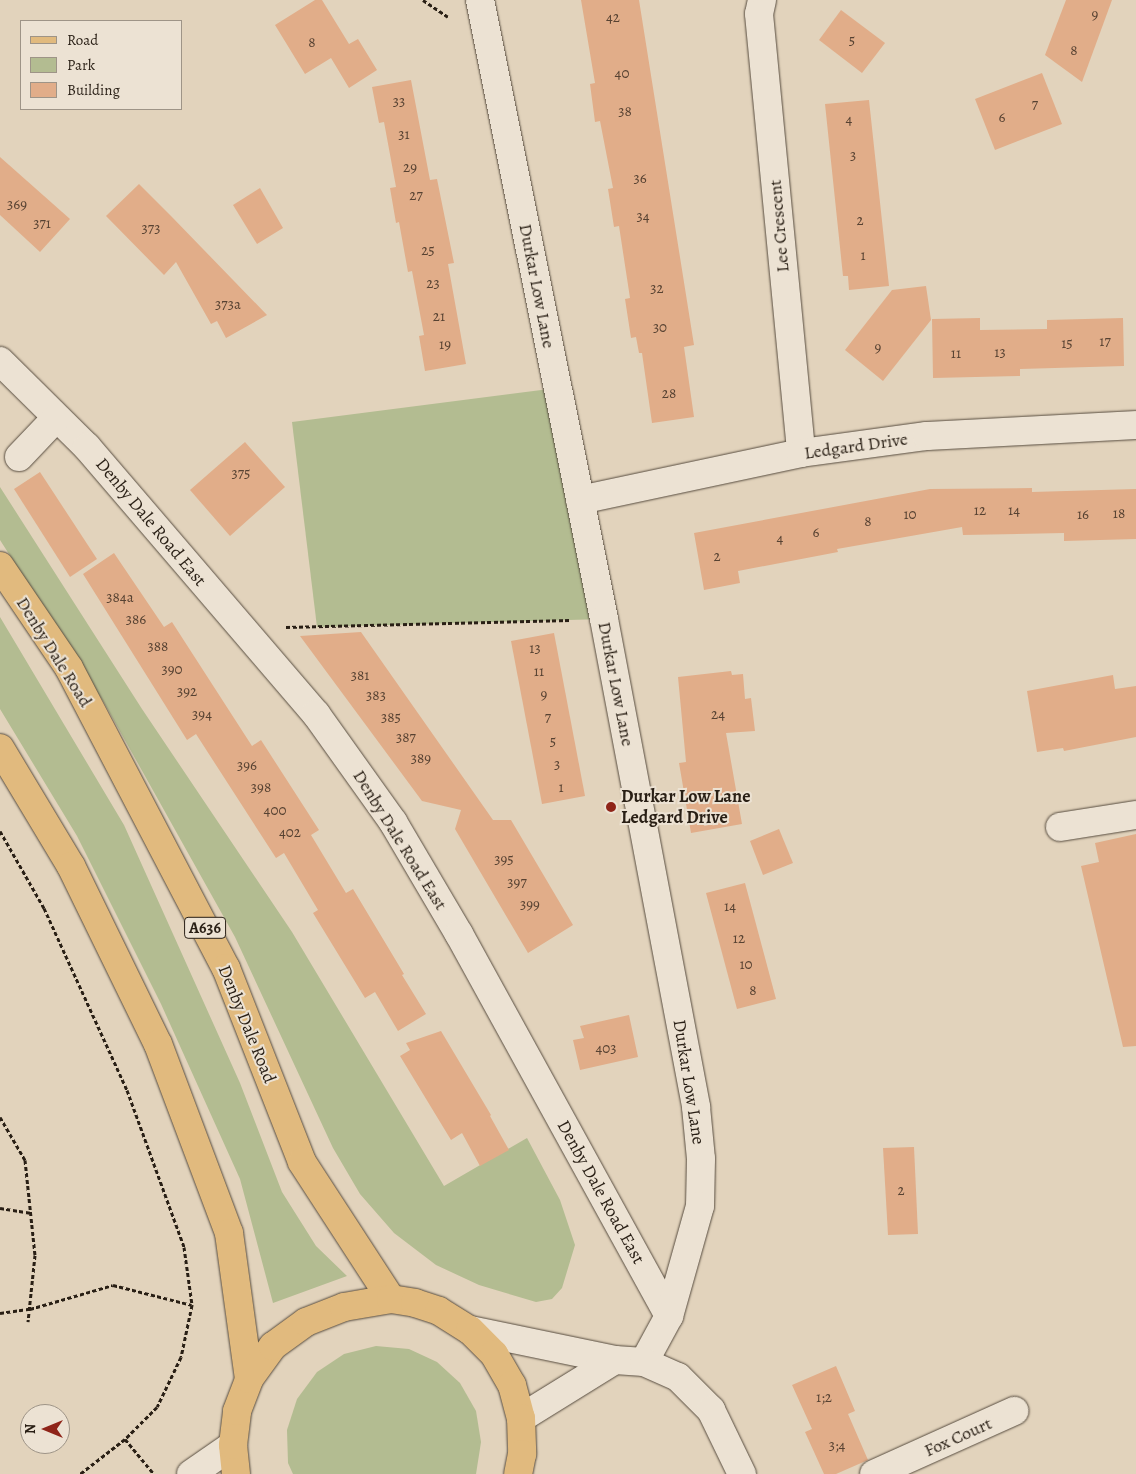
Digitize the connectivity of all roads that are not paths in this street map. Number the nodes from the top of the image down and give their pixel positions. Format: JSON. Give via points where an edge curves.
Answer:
{"nodes":[{"id":1,"x":480,"y":0,"type":"edge"},
{"id":2,"x":762,"y":0,"type":"edge"},
{"id":3,"x":0,"y":360,"type":"edge"},
{"id":4,"x":56,"y":418,"type":"junction"},
{"id":5,"x":1136,"y":425,"type":"edge"},
{"id":6,"x":801,"y":453,"type":"junction"},
{"id":7,"x":19,"y":457,"type":"dead end"},
{"id":8,"x":580,"y":500,"type":"junction"},
{"id":9,"x":0,"y":566,"type":"edge"},
{"id":10,"x":0,"y":748,"type":"edge"},
{"id":11,"x":1136,"y":815,"type":"edge"},
{"id":12,"x":1060,"y":827,"type":"dead end"},
{"id":13,"x":390,"y":1299,"type":"junction"},
{"id":14,"x":669,"y":1316,"type":"junction"},
{"id":15,"x":470,"y":1330,"type":"junction"},
{"id":16,"x":615,"y":1360,"type":"junction"},
{"id":17,"x":644,"y":1362,"type":"junction"},
{"id":18,"x":249,"y":1379,"type":"junction"},
{"id":19,"x":1014,"y":1411,"type":"dead end"},
{"id":20,"x":521,"y":1418,"type":"junction"},
{"id":21,"x":233,"y":1444,"type":"junction"},
{"id":22,"x":191,"y":1474,"type":"edge"},
{"id":23,"x":236,"y":1474,"type":"edge"},
{"id":24,"x":518,"y":1474,"type":"edge"},
{"id":25,"x":742,"y":1474,"type":"edge"},
{"id":26,"x":874,"y":1474,"type":"edge"}],
"edges":[{"from":1,"to":8,"type":"street","name":"Durkar Low Lane"},
{"from":2,"to":6,"type":"street","name":"Lee Crescent","via":[[759,14]]},
{"from":3,"to":4,"type":"street","name":"Denby Dale Road East"},
{"from":4,"to":7,"type":"street"},
{"from":4,"to":14,"type":"street","name":"Denby Dale Road East","via":[[87,447],[316,714],[393,822],[464,943]]},
{"from":5,"to":6,"type":"street","name":"Ledgard Drive","via":[[927,436]]},
{"from":6,"to":8,"type":"street","name":"Ledgard Drive"},
{"from":8,"to":14,"type":"street","name":"Durkar Low Lane","via":[[696,1107],[700,1206]]},
{"from":9,"to":13,"type":"main road","name":"Denby Dale Road","number":"A636","via":[[69,668],[226,968],[302,1162]]},
{"from":10,"to":18,"type":"main road","via":[[71,866],[158,1044],[230,1233]]},
{"from":11,"to":12,"type":"street"},
{"from":13,"to":15,"type":"main road","via":[[439,1311]]},
{"from":13,"to":18,"type":"main road","via":[[344,1307],[306,1322],[273,1346]]},
{"from":14,"to":17,"type":"street","name":"Durkar Low Lane"},
{"from":15,"to":16,"type":"street"},
{"from":15,"to":20,"type":"main road","via":[[494,1354],[512,1385]]},
{"from":16,"to":17,"type":"street"},
{"from":16,"to":20,"type":"street"},
{"from":17,"to":25,"type":"street","via":[[678,1378],[711,1410]]},
{"from":18,"to":21,"type":"main road","via":[[237,1411]]},
{"from":19,"to":26,"type":"street","name":"Fox Court"},
{"from":20,"to":24,"type":"main road","via":[[522,1454]]},
{"from":21,"to":22,"type":"street"},
{"from":21,"to":23,"type":"main road"}]}
